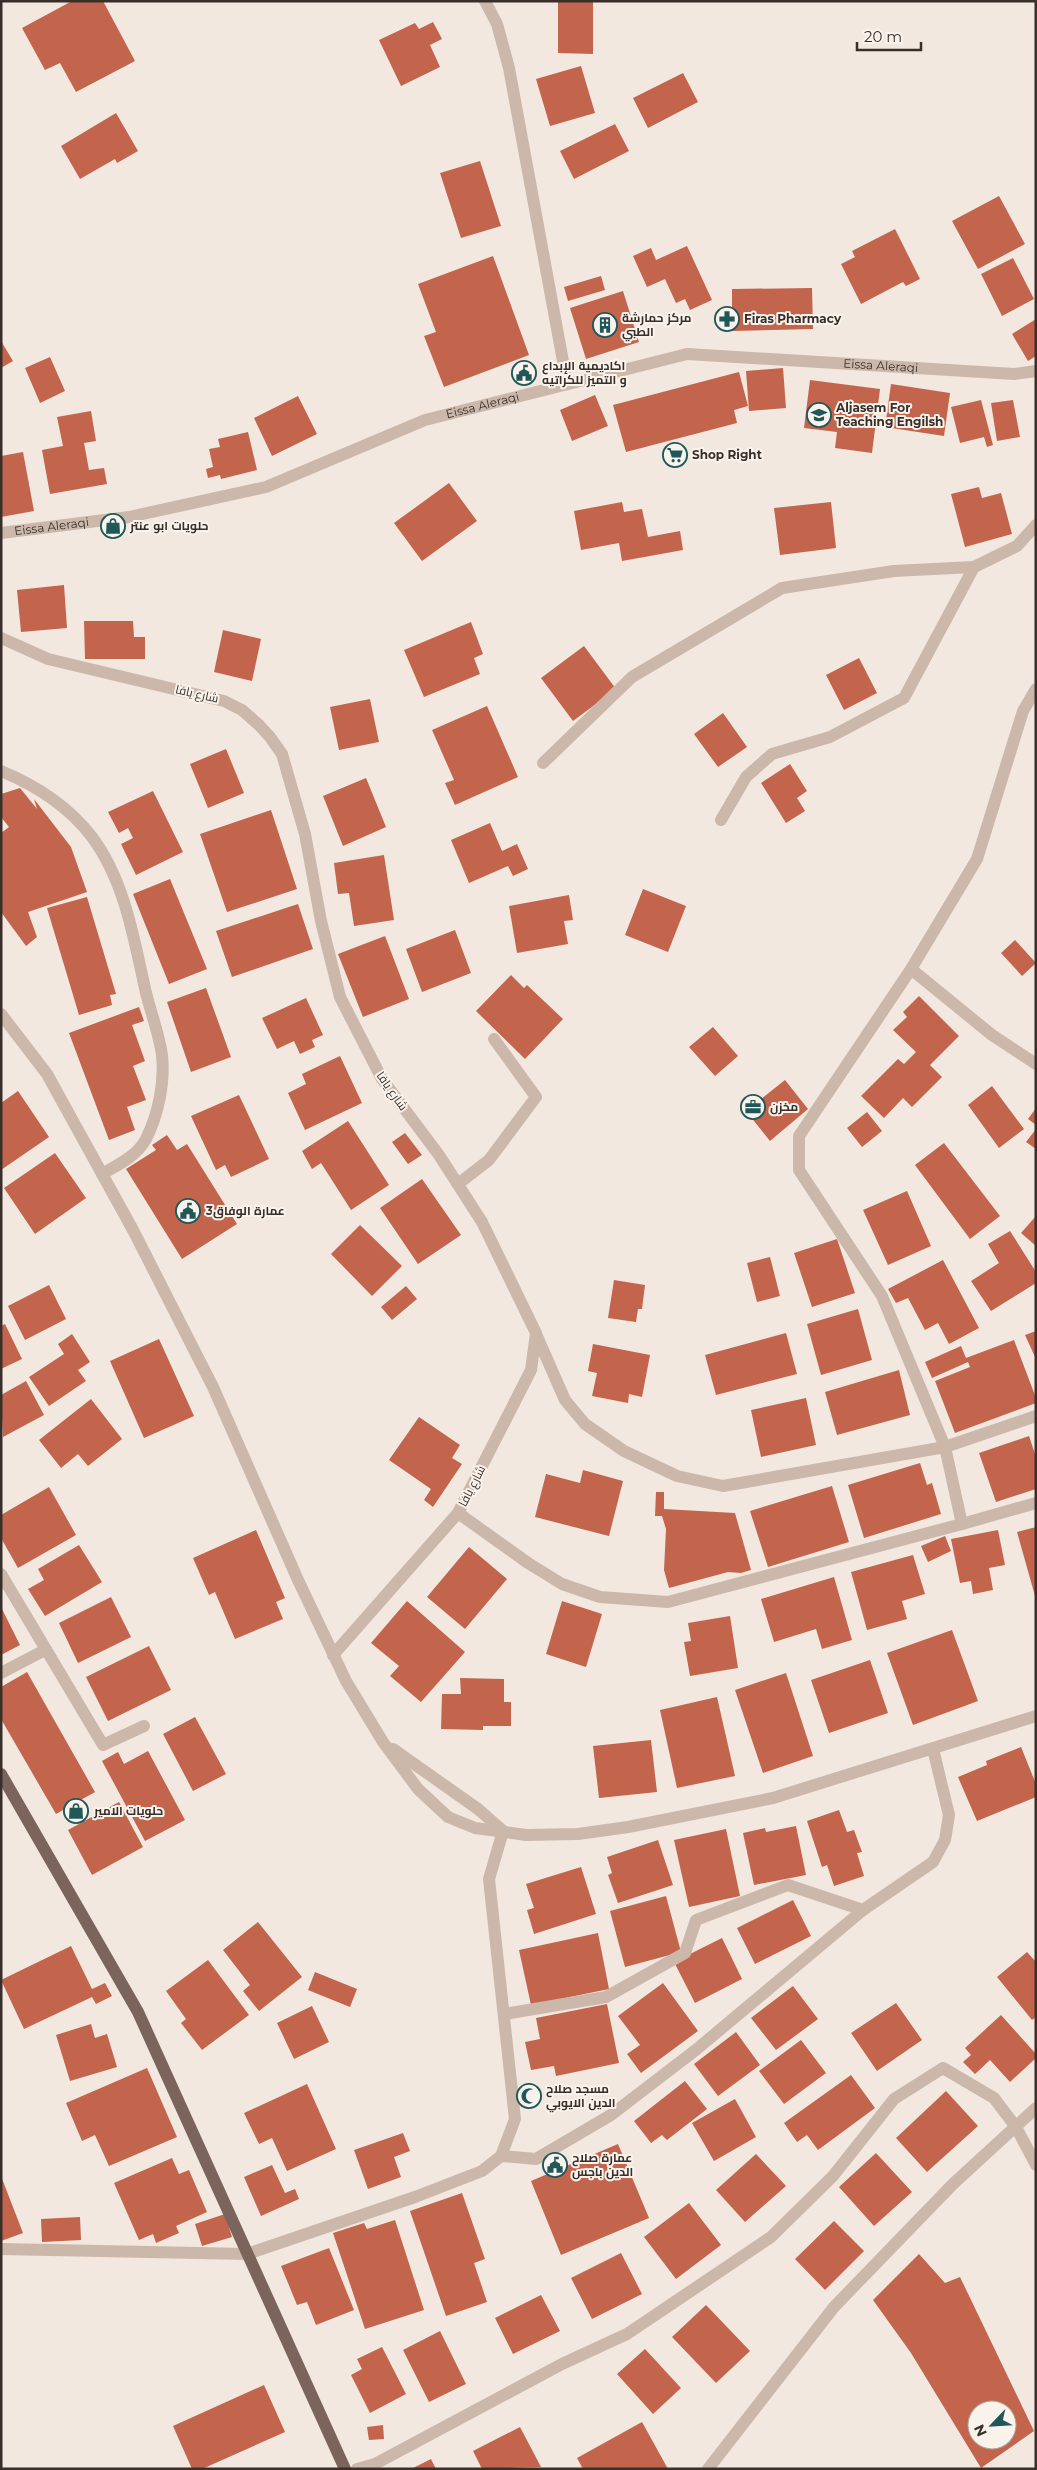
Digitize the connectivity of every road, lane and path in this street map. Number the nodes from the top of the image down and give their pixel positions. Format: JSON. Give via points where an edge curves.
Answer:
{"nodes":[{"id":1,"x":485,"y":1,"type":"edge"},
{"id":2,"x":1036,"y":371,"type":"edge"},
{"id":3,"x":567,"y":383,"type":"junction"},
{"id":4,"x":1036,"y":525,"type":"edge"},
{"id":5,"x":1,"y":533,"type":"edge"},
{"id":6,"x":974,"y":567,"type":"junction"},
{"id":7,"x":1,"y":638,"type":"edge"},
{"id":8,"x":1036,"y":689,"type":"edge"},
{"id":9,"x":543,"y":763,"type":"dead end"},
{"id":10,"x":1,"y":771,"type":"edge"},
{"id":11,"x":721,"y":820,"type":"dead end"},
{"id":12,"x":911,"y":968,"type":"junction"},
{"id":13,"x":1,"y":1014,"type":"edge"},
{"id":14,"x":494,"y":1039,"type":"dead end"},
{"id":15,"x":1036,"y":1064,"type":"edge"},
{"id":16,"x":102,"y":1174,"type":"junction"},
{"id":17,"x":458,"y":1184,"type":"junction"},
{"id":18,"x":536,"y":1334,"type":"junction"},
{"id":19,"x":1036,"y":1416,"type":"edge"},
{"id":20,"x":945,"y":1447,"type":"junction"},
{"id":21,"x":1036,"y":1503,"type":"edge"},
{"id":22,"x":458,"y":1513,"type":"junction"},
{"id":23,"x":962,"y":1524,"type":"junction"},
{"id":24,"x":1,"y":1574,"type":"edge"},
{"id":25,"x":45,"y":1650,"type":"junction"},
{"id":26,"x":333,"y":1654,"type":"junction"},
{"id":27,"x":1,"y":1673,"type":"edge"},
{"id":28,"x":1036,"y":1716,"type":"edge"},
{"id":29,"x":144,"y":1726,"type":"dead end"},
{"id":30,"x":383,"y":1742,"type":"junction"},
{"id":31,"x":933,"y":1749,"type":"junction"},
{"id":32,"x":1,"y":1774,"type":"edge"},
{"id":33,"x":504,"y":1831,"type":"junction"},
{"id":34,"x":863,"y":1910,"type":"junction"},
{"id":35,"x":504,"y":2014,"type":"junction"},
{"id":36,"x":1036,"y":2108,"type":"edge"},
{"id":37,"x":1016,"y":2127,"type":"junction"},
{"id":38,"x":501,"y":2156,"type":"junction"},
{"id":39,"x":1036,"y":2165,"type":"edge"},
{"id":40,"x":1,"y":2248,"type":"edge"},
{"id":41,"x":247,"y":2254,"type":"junction"},
{"id":42,"x":345,"y":2469,"type":"edge"},
{"id":43,"x":357,"y":2469,"type":"edge"},
{"id":44,"x":708,"y":2469,"type":"edge"}],
"edges":[{"from":1,"to":3,"type":"street","via":[[497,24],[508,68]]},
{"from":2,"to":3,"type":"street","name":"Eissa Aleraqi","via":[[1014,374],[687,354]]},
{"from":3,"to":5,"type":"street","name":"Eissa Aleraqi","via":[[425,420],[266,487],[129,517]]},
{"from":4,"to":6,"type":"street","via":[[1017,546]]},
{"from":6,"to":9,"type":"street","via":[[894,571],[782,588],[632,677]]},
{"from":6,"to":11,"type":"street","via":[[904,698],[830,737],[772,754],[746,777]]},
{"from":7,"to":17,"type":"street","name":"شارع يافا","via":[[48,659],[224,701],[242,710],[270,737],[282,754],[305,834],[340,998],[382,1079]]},
{"from":8,"to":12,"type":"street","via":[[1024,711],[977,859]]},
{"from":10,"to":16,"type":"street","via":[[50,797],[75,818],[112,868],[162,1054],[162,1080],[156,1112],[145,1141],[129,1159]]},
{"from":12,"to":15,"type":"street","via":[[992,1034]]},
{"from":12,"to":20,"type":"street","via":[[799,1136],[799,1170],[882,1296]]},
{"from":13,"to":16,"type":"street","via":[[46,1074]]},
{"from":14,"to":17,"type":"street","via":[[536,1097],[489,1160]]},
{"from":16,"to":26,"type":"street","via":[[213,1387]]},
{"from":17,"to":18,"type":"street","name":"شارع يافا","via":[[482,1222]]},
{"from":18,"to":20,"type":"street","via":[[566,1400],[585,1424],[624,1451],[677,1476],[723,1486]]},
{"from":18,"to":22,"type":"street","name":"شارع يافا","via":[[531,1370]]},
{"from":19,"to":20,"type":"street"},
{"from":20,"to":23,"type":"street"},
{"from":21,"to":23,"type":"street"},
{"from":22,"to":23,"type":"street","via":[[562,1584],[600,1597],[660,1602]]},
{"from":22,"to":26,"type":"street","name":"شارع يافا"},
{"from":24,"to":25,"type":"street"},
{"from":25,"to":27,"type":"street"},
{"from":25,"to":29,"type":"street","via":[[103,1745]]},
{"from":26,"to":30,"type":"street"},
{"from":28,"to":31,"type":"street"},
{"from":30,"to":33,"type":"street"},
{"from":30,"to":33,"type":"street","via":[[418,1789],[448,1817],[475,1828]]},
{"from":31,"to":33,"type":"street","via":[[773,1798],[628,1827],[578,1834],[526,1835]]},
{"from":31,"to":34,"type":"street","via":[[948,1816],[945,1840],[933,1862]]},
{"from":32,"to":41,"type":"main road","via":[[138,2012]]},
{"from":33,"to":35,"type":"street","via":[[489,1879]]},
{"from":34,"to":35,"type":"street","via":[[788,1885],[696,1920],[685,1953],[606,1997]]},
{"from":34,"to":38,"type":"street","via":[[697,2049],[611,2115],[536,2159]]},
{"from":35,"to":38,"type":"street","via":[[515,2119]]},
{"from":36,"to":37,"type":"street"},
{"from":37,"to":39,"type":"street"},
{"from":37,"to":43,"type":"street","via":[[994,2098],[943,2068],[894,2099],[833,2176],[771,2237],[627,2334],[562,2364],[375,2464]]},
{"from":37,"to":44,"type":"street","via":[[953,2184],[834,2307]]},
{"from":38,"to":41,"type":"street","via":[[482,2171]]},
{"from":40,"to":41,"type":"street"},
{"from":41,"to":42,"type":"main road"}]}
